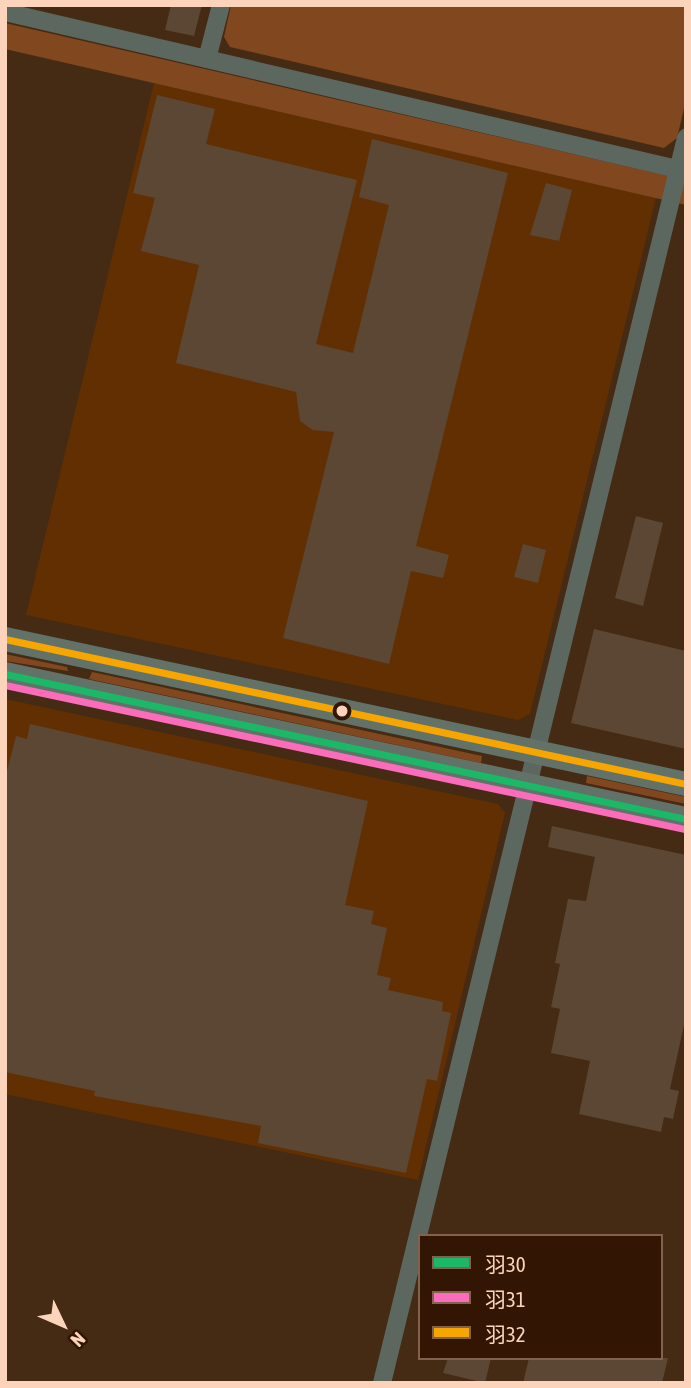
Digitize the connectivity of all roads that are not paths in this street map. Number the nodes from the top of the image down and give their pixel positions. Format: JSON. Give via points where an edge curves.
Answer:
{"nodes":[{"id":1,"x":220,"y":5,"type":"edge"},
{"id":2,"x":5,"y":12,"type":"edge"},
{"id":3,"x":207,"y":59,"type":"junction"},
{"id":4,"x":686,"y":138,"type":"edge"},
{"id":5,"x":681,"y":170,"type":"edge"},
{"id":6,"x":5,"y":639,"type":"edge"},
{"id":7,"x":5,"y":674,"type":"edge"},
{"id":8,"x":534,"y":752,"type":"junction"},
{"id":9,"x":686,"y":784,"type":"edge"},
{"id":10,"x":527,"y":785,"type":"junction"},
{"id":11,"x":686,"y":819,"type":"edge"},
{"id":12,"x":418,"y":1234,"type":"edge"},
{"id":13,"x":418,"y":1235,"type":"edge"},
{"id":14,"x":382,"y":1383,"type":"edge"}],
"edges":[{"from":1,"to":3,"type":"street"},
{"from":2,"to":3,"type":"street"},
{"from":3,"to":5,"type":"street"},
{"from":4,"to":5,"type":"street"},
{"from":5,"to":8,"type":"street"},
{"from":6,"to":8,"type":"main road"},
{"from":7,"to":10,"type":"main road"},
{"from":8,"to":9,"type":"main road"},
{"from":8,"to":10,"type":"street"},
{"from":10,"to":11,"type":"main road"},
{"from":10,"to":12,"type":"street"},
{"from":13,"to":14,"type":"street"}]}
